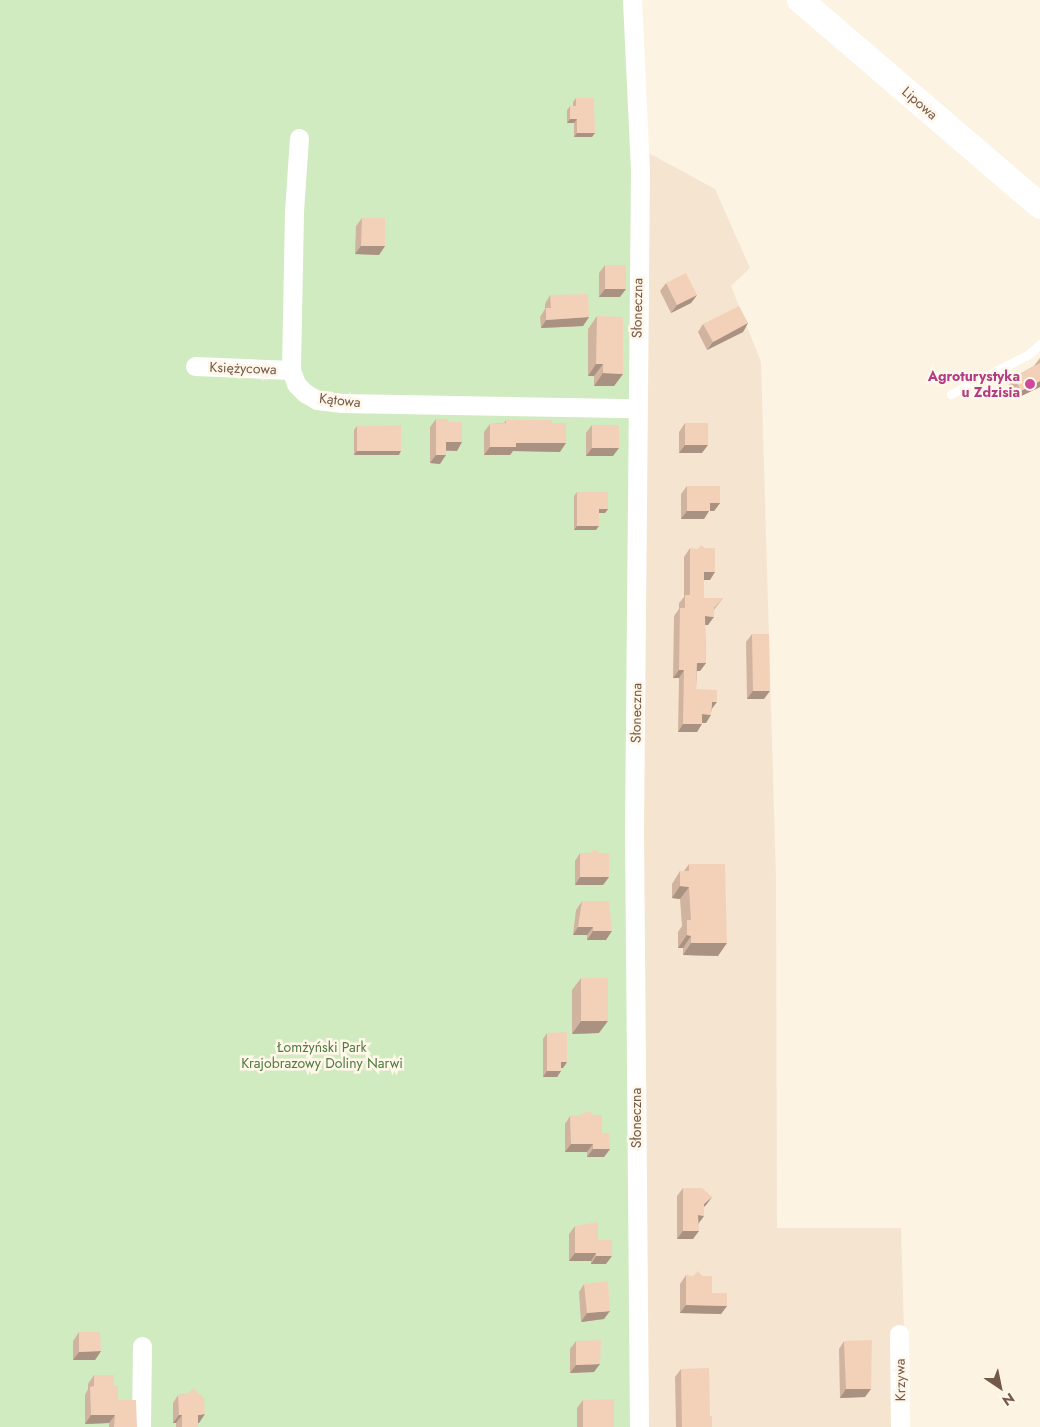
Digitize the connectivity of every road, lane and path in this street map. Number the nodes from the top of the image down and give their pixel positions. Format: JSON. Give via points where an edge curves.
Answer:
{"nodes":[{"id":1,"x":632,"y":0,"type":"edge"},
{"id":2,"x":800,"y":0,"type":"edge"},
{"id":3,"x":299,"y":138,"type":"dead end"},
{"id":4,"x":1040,"y":206,"type":"edge"},
{"id":5,"x":1040,"y":344,"type":"edge"},
{"id":6,"x":195,"y":366,"type":"dead end"},
{"id":7,"x":291,"y":370,"type":"junction"},
{"id":8,"x":951,"y":394,"type":"dead end"},
{"id":9,"x":636,"y":408,"type":"junction"},
{"id":10,"x":899,"y":1334,"type":"dead end"},
{"id":11,"x":142,"y":1346,"type":"dead end"},
{"id":12,"x":141,"y":1427,"type":"edge"},
{"id":13,"x":639,"y":1427,"type":"edge"},
{"id":14,"x":900,"y":1427,"type":"edge"}],
"edges":[{"from":1,"to":9,"type":"street","name":"Słoneczna","via":[[640,171]]},
{"from":2,"to":4,"type":"main road","name":"Lipowa"},
{"from":3,"to":7,"type":"street"},
{"from":5,"to":8,"type":"lane","via":[[1029,354]]},
{"from":6,"to":7,"type":"street","name":"Księżycowa"},
{"from":7,"to":9,"type":"street","name":"Kątowa","via":[[296,384],[305,393],[317,400],[342,403]]},
{"from":9,"to":13,"type":"street","name":"Słoneczna","via":[[638,574],[634,829]]},
{"from":10,"to":14,"type":"street","name":"Krzywa"},
{"from":11,"to":12,"type":"street"}]}
